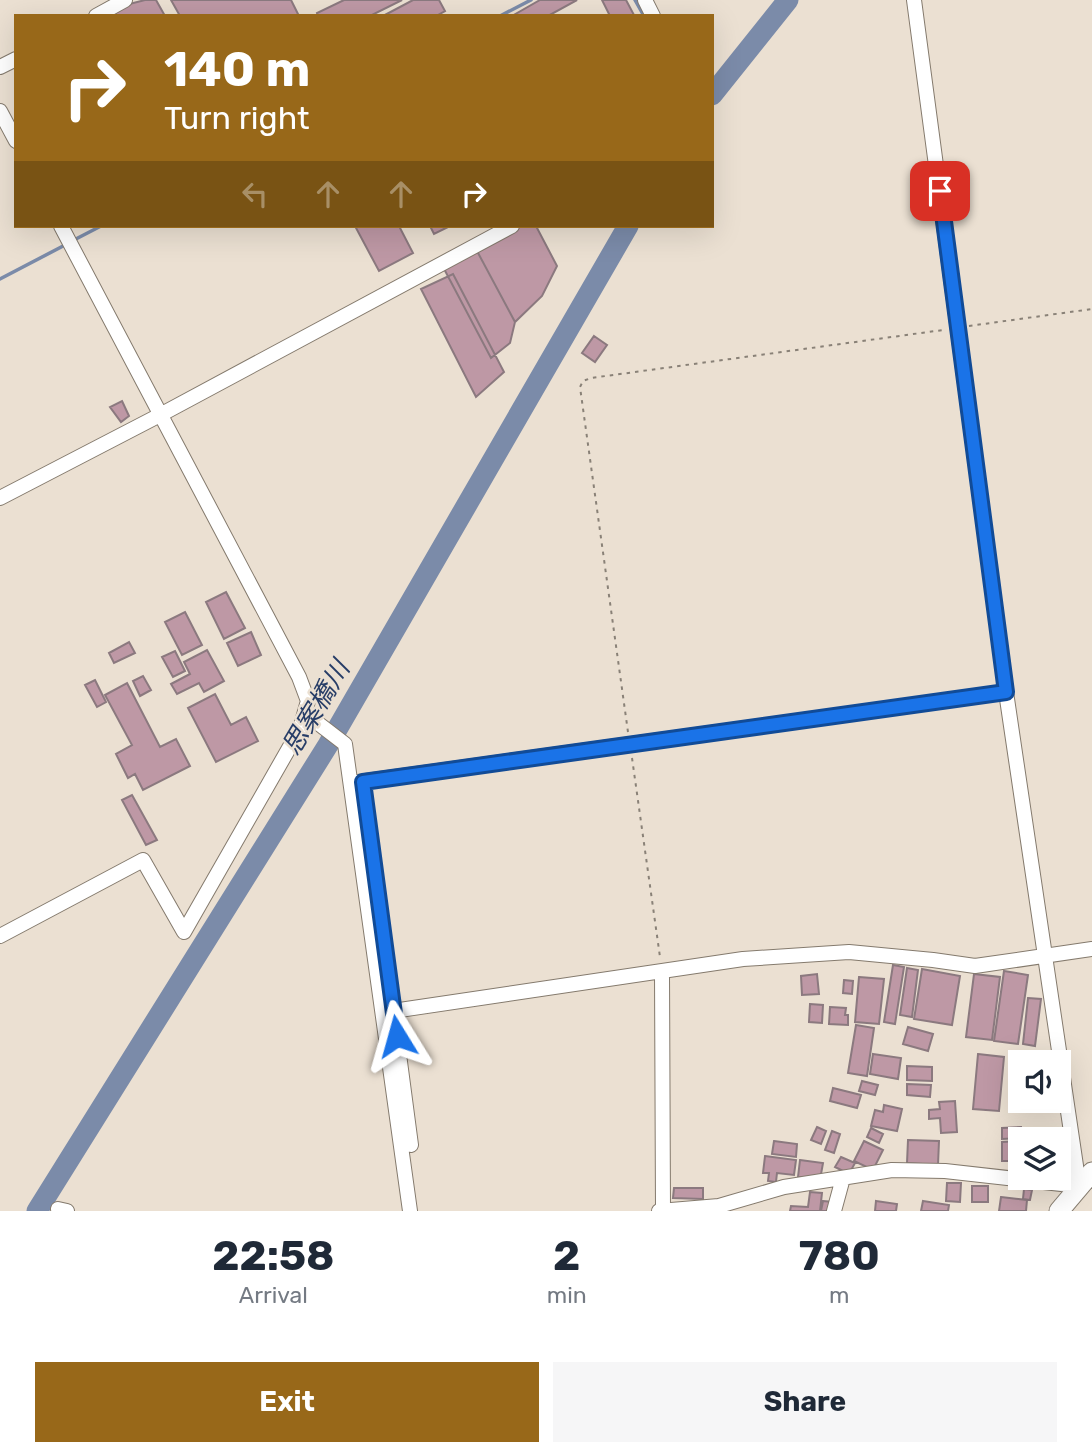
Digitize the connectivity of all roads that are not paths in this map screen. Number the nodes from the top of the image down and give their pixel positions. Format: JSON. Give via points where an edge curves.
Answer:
{"nodes":[{"id":1,"x":125,"y":0,"type":"edge"},
{"id":2,"x":914,"y":0,"type":"edge"},
{"id":3,"x":100,"y":14,"type":"edge"},
{"id":4,"x":0,"y":111,"type":"edge"},
{"id":5,"x":14,"y":137,"type":"edge"},
{"id":6,"x":62,"y":228,"type":"edge"},
{"id":7,"x":508,"y":228,"type":"edge"},
{"id":8,"x":160,"y":415,"type":"junction"},
{"id":9,"x":0,"y":498,"type":"edge"},
{"id":10,"x":1006,"y":692,"type":"junction"},
{"id":11,"x":310,"y":717,"type":"junction"},
{"id":12,"x":357,"y":783,"type":"junction"},
{"id":13,"x":0,"y":936,"type":"edge"},
{"id":14,"x":1092,"y":949,"type":"edge"},
{"id":15,"x":1044,"y":955,"type":"junction"},
{"id":16,"x":662,"y":972,"type":"junction"},
{"id":17,"x":393,"y":1011,"type":"junction"},
{"id":18,"x":843,"y":1178,"type":"junction"},
{"id":19,"x":1086,"y":1179,"type":"edge"},
{"id":20,"x":661,"y":1210,"type":"edge"},
{"id":21,"x":410,"y":1211,"type":"edge"},
{"id":22,"x":420,"y":1211,"type":"edge"},
{"id":23,"x":834,"y":1211,"type":"edge"},
{"id":24,"x":1059,"y":1211,"type":"edge"}],
"edges":[{"from":1,"to":3,"type":"street"},
{"from":2,"to":10,"type":"street"},
{"from":4,"to":5,"type":"street"},
{"from":6,"to":8,"type":"street"},
{"from":7,"to":8,"type":"street"},
{"from":8,"to":9,"type":"street"},
{"from":8,"to":11,"type":"street","via":[[299,677]]},
{"from":10,"to":12,"type":"street"},
{"from":10,"to":15,"type":"street"},
{"from":11,"to":12,"type":"street","via":[[345,744]]},
{"from":11,"to":13,"type":"street","via":[[184,932],[143,859]]},
{"from":12,"to":17,"type":"street"},
{"from":12,"to":21,"type":"street"},
{"from":14,"to":15,"type":"street"},
{"from":15,"to":16,"type":"street","via":[[975,966],[849,952],[812,953]]},
{"from":15,"to":19,"type":"street"},
{"from":16,"to":17,"type":"street"},
{"from":16,"to":20,"type":"street"},
{"from":17,"to":22,"type":"street"},
{"from":18,"to":19,"type":"street","via":[[892,1170]]},
{"from":18,"to":20,"type":"street","via":[[784,1187],[719,1206]]},
{"from":18,"to":23,"type":"street"},
{"from":19,"to":24,"type":"street"}]}
